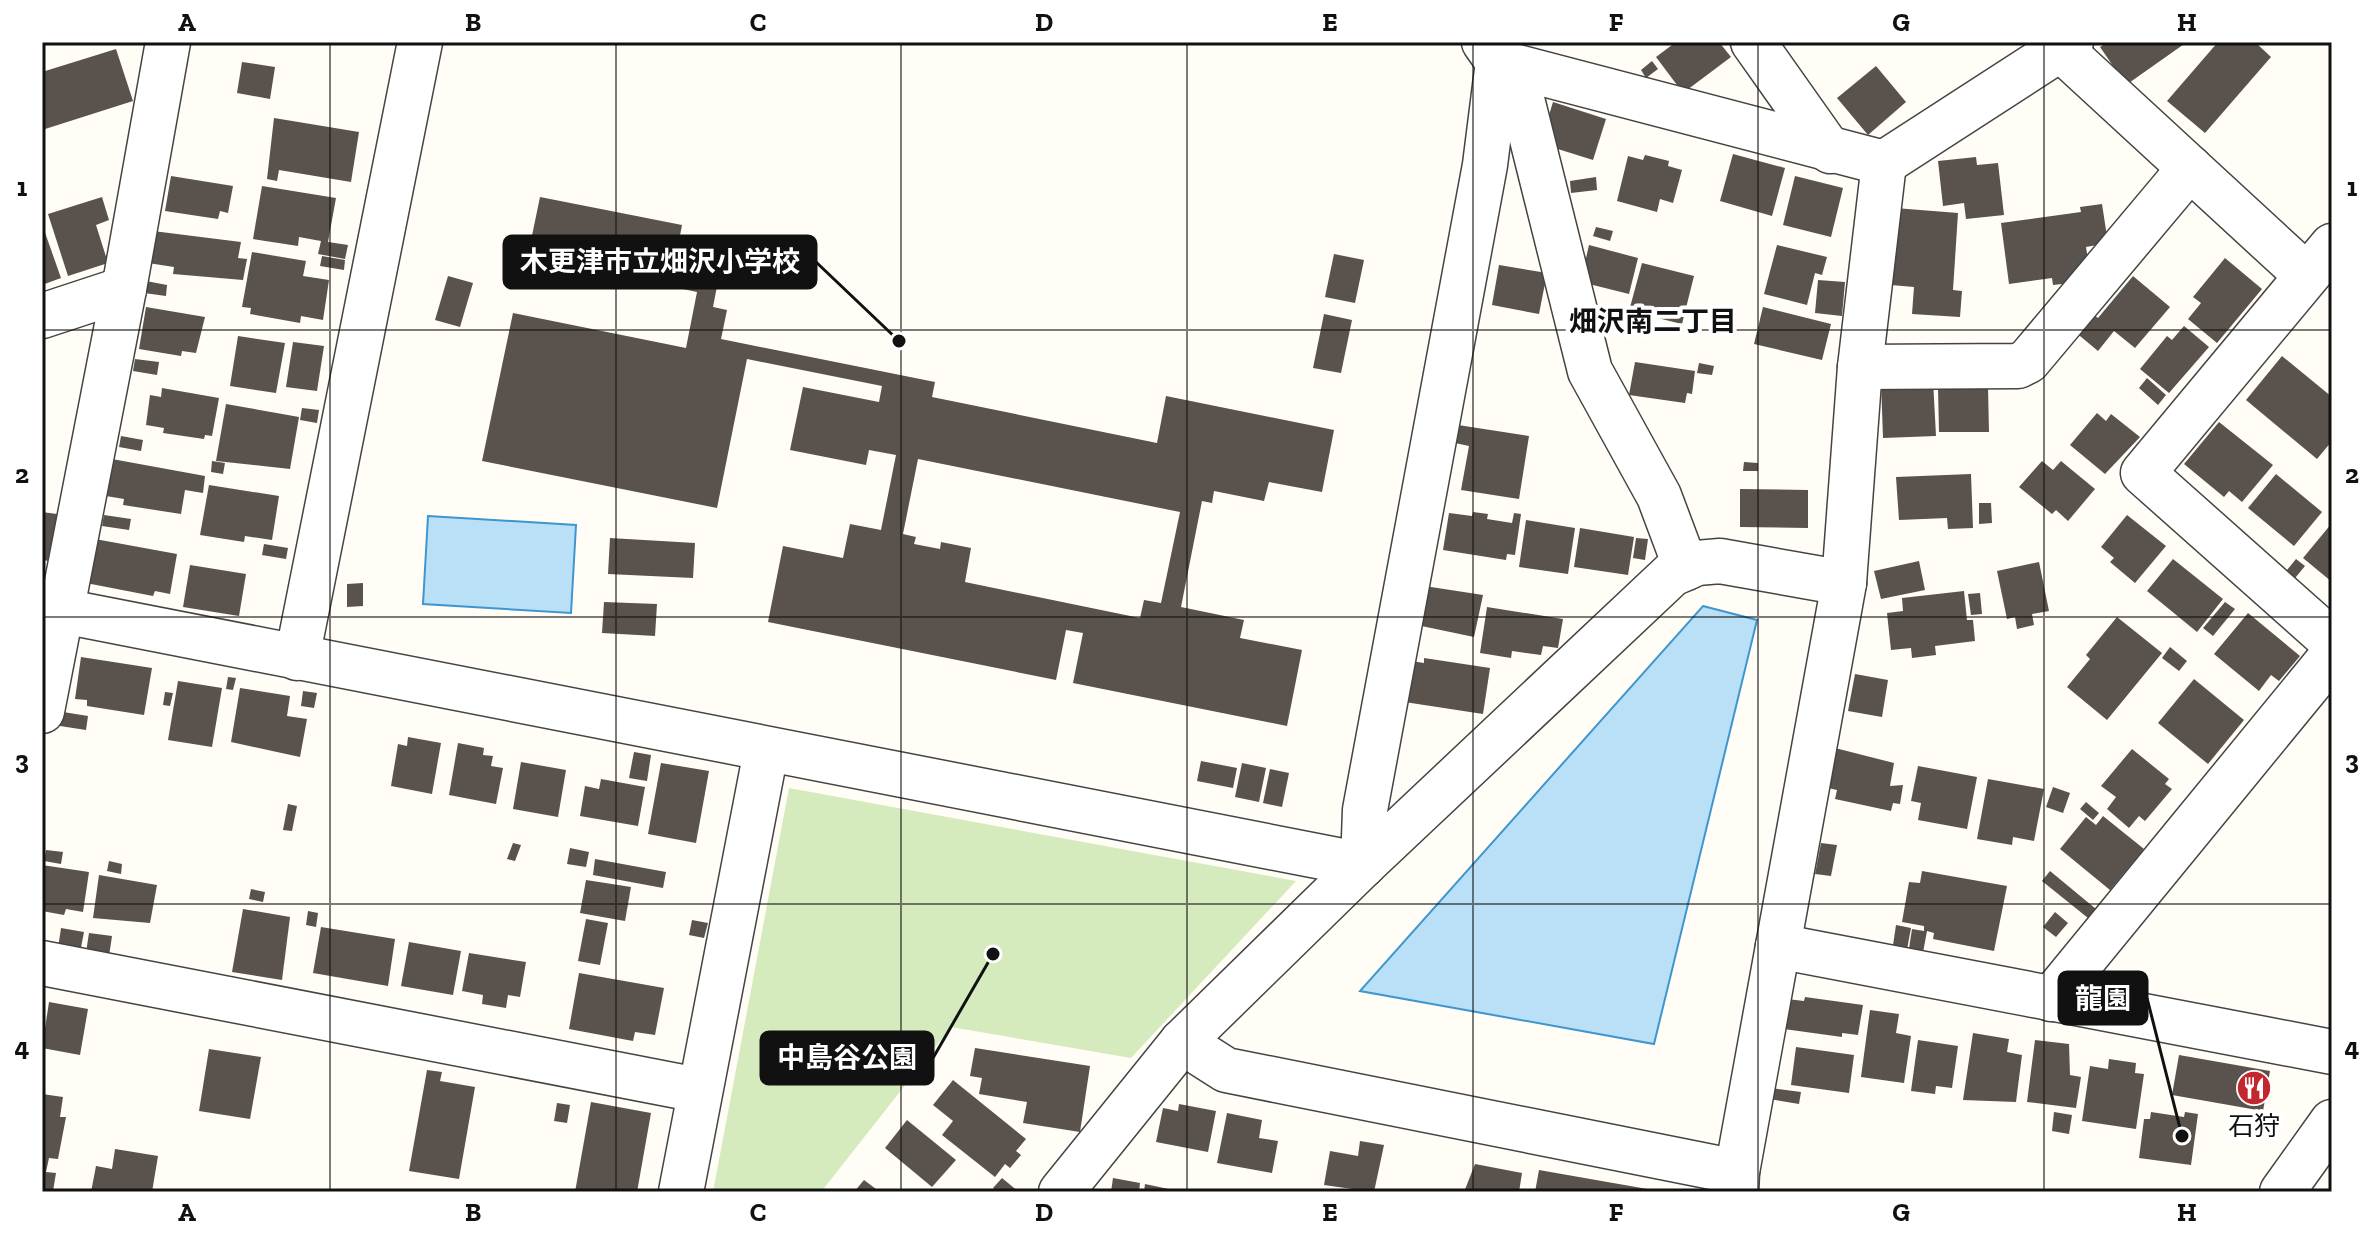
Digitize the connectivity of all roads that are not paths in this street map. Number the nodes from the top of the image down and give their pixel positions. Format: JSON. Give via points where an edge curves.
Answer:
{"nodes":[{"id":1,"x":168,"y":42,"type":"edge"},
{"id":2,"x":420,"y":42,"type":"edge"},
{"id":3,"x":1753,"y":42,"type":"edge"},
{"id":4,"x":2062,"y":45,"type":"edge"},
{"id":5,"x":1499,"y":57,"type":"edge"},
{"id":6,"x":1830,"y":151,"type":"junction"},
{"id":7,"x":1884,"y":163,"type":"junction"},
{"id":8,"x":2190,"y":168,"type":"junction"},
{"id":9,"x":2319,"y":260,"type":"edge"},
{"id":10,"x":124,"y":289,"type":"junction"},
{"id":11,"x":42,"y":316,"type":"edge"},
{"id":12,"x":1860,"y":367,"type":"junction"},
{"id":13,"x":1686,"y":568,"type":"junction"},
{"id":14,"x":1844,"y":583,"type":"junction"},
{"id":15,"x":51,"y":609,"type":"edge"},
{"id":16,"x":2332,"y":641,"type":"edge"},
{"id":17,"x":2332,"y":656,"type":"edge"},
{"id":18,"x":297,"y":658,"type":"junction"},
{"id":19,"x":42,"y":711,"type":"edge"},
{"id":20,"x":766,"y":751,"type":"junction"},
{"id":21,"x":1363,"y":865,"type":"junction"},
{"id":22,"x":1778,"y":946,"type":"junction"},
{"id":23,"x":42,"y":963,"type":"edge"},
{"id":24,"x":2051,"y":999,"type":"junction"},
{"id":25,"x":1182,"y":1042,"type":"junction"},
{"id":26,"x":2332,"y":1052,"type":"edge"},
{"id":27,"x":698,"y":1090,"type":"junction"},
{"id":28,"x":2332,"y":1122,"type":"edge"},
{"id":29,"x":1737,"y":1182,"type":"edge"},
{"id":30,"x":681,"y":1192,"type":"edge"},
{"id":31,"x":1061,"y":1192,"type":"edge"},
{"id":32,"x":2282,"y":1192,"type":"edge"}],
"edges":[{"from":1,"to":10,"type":"street"},
{"from":2,"to":18,"type":"street"},
{"from":3,"to":6,"type":"street"},
{"from":4,"to":7,"type":"street"},
{"from":4,"to":8,"type":"street"},
{"from":5,"to":6,"type":"street"},
{"from":5,"to":13,"type":"street","via":[[1590,371],[1659,496]]},
{"from":5,"to":21,"type":"street","via":[[1485,165],[1365,810]]},
{"from":6,"to":7,"type":"street"},
{"from":7,"to":12,"type":"street"},
{"from":8,"to":9,"type":"street"},
{"from":8,"to":12,"type":"street","via":[[2028,361],[2018,366]]},
{"from":9,"to":16,"type":"street","via":[[2143,473]]},
{"from":10,"to":11,"type":"street"},
{"from":10,"to":15,"type":"street"},
{"from":12,"to":14,"type":"street"},
{"from":13,"to":14,"type":"street","via":[[1720,561]]},
{"from":13,"to":21,"type":"street","via":[[1660,584]]},
{"from":14,"to":22,"type":"street"},
{"from":15,"to":18,"type":"street"},
{"from":15,"to":19,"type":"street"},
{"from":17,"to":24,"type":"street"},
{"from":18,"to":20,"type":"street"},
{"from":20,"to":21,"type":"street"},
{"from":20,"to":27,"type":"street"},
{"from":21,"to":25,"type":"street"},
{"from":22,"to":24,"type":"street"},
{"from":22,"to":29,"type":"street"},
{"from":23,"to":27,"type":"street"},
{"from":24,"to":26,"type":"street"},
{"from":25,"to":29,"type":"street","via":[[1226,1070]]},
{"from":25,"to":31,"type":"street"},
{"from":27,"to":30,"type":"street"},
{"from":28,"to":32,"type":"street"}]}
